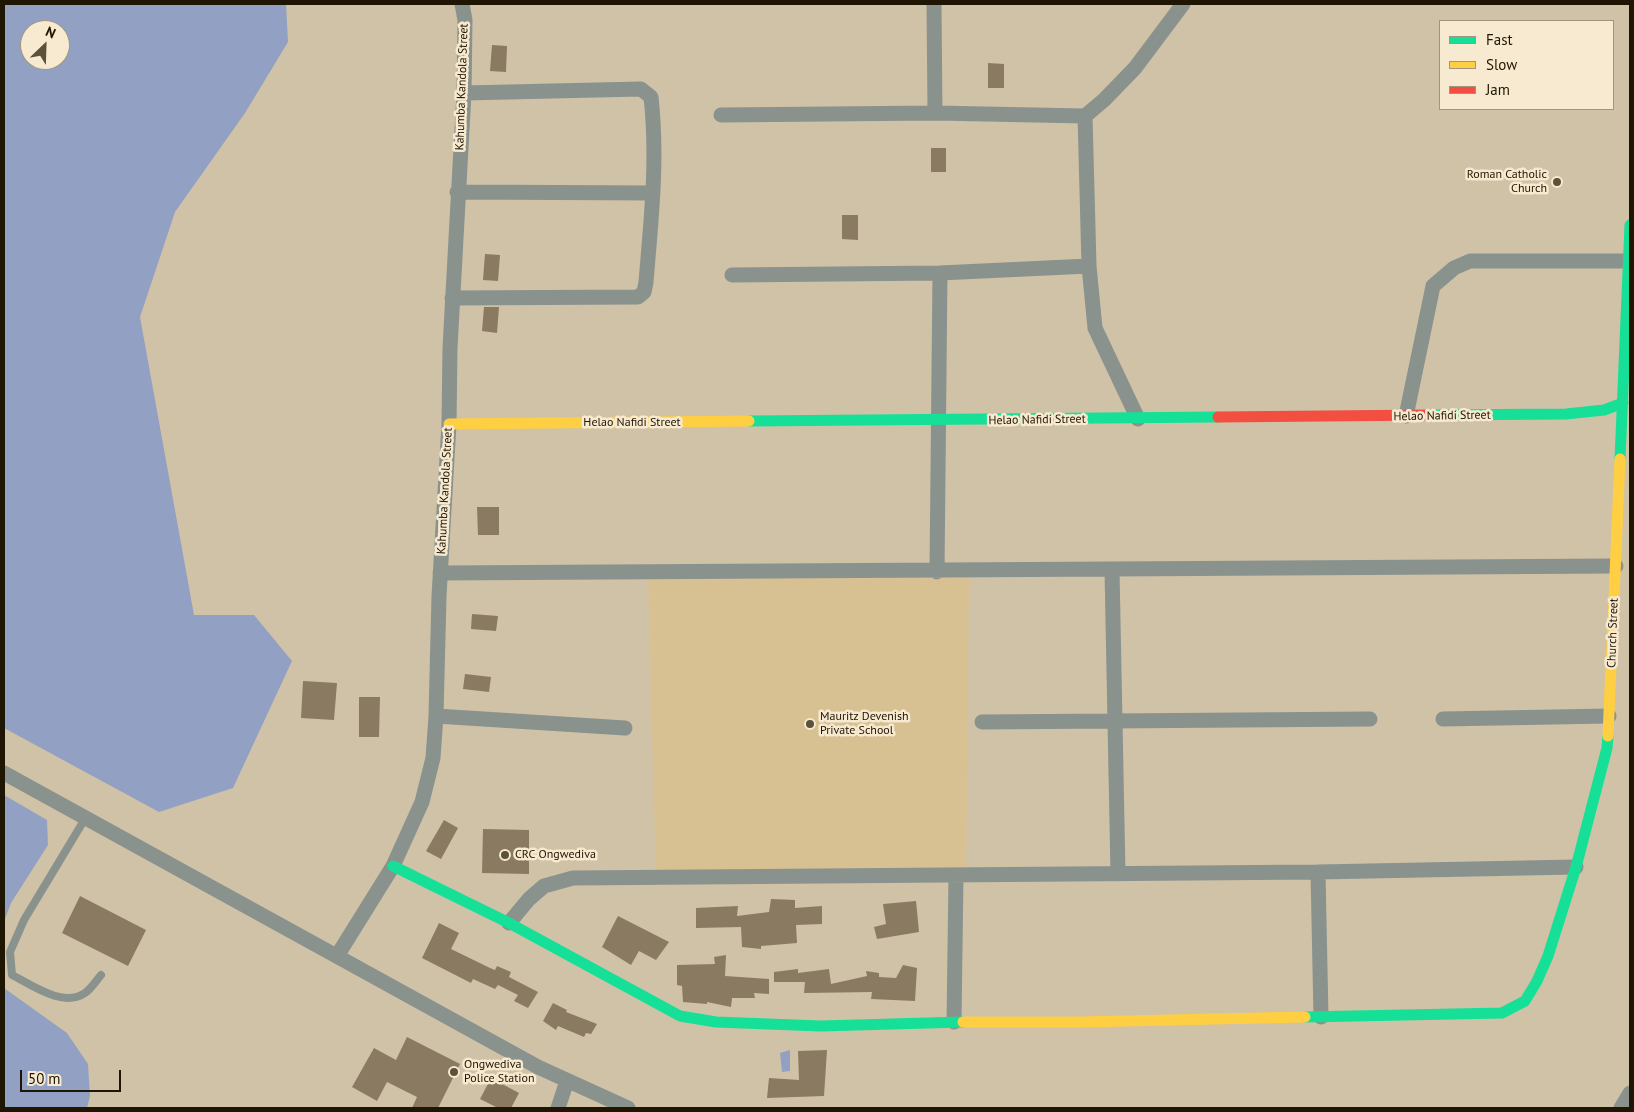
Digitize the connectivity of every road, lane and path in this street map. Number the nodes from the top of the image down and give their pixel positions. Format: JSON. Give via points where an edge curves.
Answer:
{"nodes":[{"id":1,"x":462,"y":4,"type":"edge"},
{"id":2,"x":934,"y":4,"type":"edge"},
{"id":3,"x":1183,"y":4,"type":"edge"},
{"id":4,"x":464,"y":93,"type":"junction"},
{"id":5,"x":935,"y":113,"type":"junction"},
{"id":6,"x":721,"y":115,"type":"dead end"},
{"id":7,"x":1085,"y":116,"type":"junction"},
{"id":8,"x":457,"y":192,"type":"junction"},
{"id":9,"x":653,"y":193,"type":"junction"},
{"id":10,"x":1630,"y":225,"type":"edge"},
{"id":11,"x":1630,"y":261,"type":"edge"},
{"id":12,"x":1089,"y":266,"type":"junction"},
{"id":13,"x":940,"y":272,"type":"junction"},
{"id":14,"x":732,"y":275,"type":"dead end"},
{"id":15,"x":452,"y":298,"type":"junction"},
{"id":16,"x":1623,"y":403,"type":"junction"},
{"id":17,"x":1406,"y":416,"type":"junction"},
{"id":18,"x":1138,"y":419,"type":"junction"},
{"id":19,"x":938,"y":421,"type":"junction"},
{"id":20,"x":449,"y":424,"type":"junction"},
{"id":21,"x":1616,"y":566,"type":"junction"},
{"id":22,"x":1112,"y":570,"type":"junction"},
{"id":23,"x":937,"y":572,"type":"junction"},
{"id":24,"x":440,"y":573,"type":"junction"},
{"id":25,"x":436,"y":716,"type":"junction"},
{"id":26,"x":1609,"y":716,"type":"junction"},
{"id":27,"x":1370,"y":719,"type":"dead end"},
{"id":28,"x":1443,"y":719,"type":"dead end"},
{"id":29,"x":1115,"y":721,"type":"junction"},
{"id":30,"x":982,"y":722,"type":"dead end"},
{"id":31,"x":625,"y":728,"type":"dead end"},
{"id":32,"x":4,"y":772,"type":"edge"},
{"id":33,"x":86,"y":817,"type":"junction"},
{"id":34,"x":393,"y":866,"type":"junction"},
{"id":35,"x":1576,"y":867,"type":"junction"},
{"id":36,"x":1318,"y":872,"type":"junction"},
{"id":37,"x":1118,"y":874,"type":"junction"},
{"id":38,"x":956,"y":876,"type":"junction"},
{"id":39,"x":509,"y":923,"type":"junction"},
{"id":40,"x":338,"y":956,"type":"junction"},
{"id":41,"x":101,"y":975,"type":"dead end"},
{"id":42,"x":1322,"y":1017,"type":"junction"},
{"id":43,"x":954,"y":1022,"type":"junction"},
{"id":44,"x":568,"y":1081,"type":"junction"},
{"id":45,"x":1630,"y":1092,"type":"edge"},
{"id":46,"x":558,"y":1108,"type":"edge"},
{"id":47,"x":628,"y":1108,"type":"edge"},
{"id":48,"x":1621,"y":1108,"type":"edge"}],
"edges":[{"from":1,"to":4,"type":"street","name":"Kahumba Kandola Street","via":[[465,20]]},
{"from":2,"to":5,"type":"street"},
{"from":3,"to":7,"type":"street","via":[[1135,68]]},
{"from":4,"to":8,"type":"street","name":"Kahumba Kandola Street"},
{"from":4,"to":9,"type":"street","via":[[641,89],[651,97]]},
{"from":5,"to":6,"type":"street"},
{"from":5,"to":7,"type":"street"},
{"from":7,"to":12,"type":"street"},
{"from":8,"to":9,"type":"street"},
{"from":8,"to":15,"type":"street","name":"Kahumba Kandola Street"},
{"from":9,"to":15,"type":"street","via":[[646,282],[644,292],[638,298]]},
{"from":10,"to":11,"type":"street","name":"Church Street"},
{"from":11,"to":16,"type":"street","name":"Church Street"},
{"from":11,"to":17,"type":"street","via":[[1470,261],[1454,268],[1433,286]]},
{"from":12,"to":13,"type":"street"},
{"from":12,"to":18,"type":"street","via":[[1096,328]]},
{"from":13,"to":14,"type":"street"},
{"from":13,"to":19,"type":"street"},
{"from":15,"to":20,"type":"street","name":"Kahumba Kandola Street"},
{"from":16,"to":17,"type":"street","name":"Helao Nafidi Street","via":[[1604,410],[1566,414]]},
{"from":16,"to":21,"type":"street","name":"Church Street"},
{"from":17,"to":18,"type":"street","name":"Helao Nafidi Street"},
{"from":18,"to":19,"type":"street","name":"Helao Nafidi Street"},
{"from":19,"to":20,"type":"street","name":"Helao Nafidi Street"},
{"from":19,"to":23,"type":"street"},
{"from":20,"to":24,"type":"street","name":"Kahumba Kandola Street"},
{"from":21,"to":22,"type":"street"},
{"from":21,"to":26,"type":"street","name":"Church Street"},
{"from":22,"to":23,"type":"street"},
{"from":22,"to":29,"type":"street"},
{"from":23,"to":24,"type":"street"},
{"from":24,"to":25,"type":"street","name":"Kahumba Kandola Street"},
{"from":25,"to":31,"type":"street"},
{"from":25,"to":34,"type":"street","name":"Kahumba Kandola Street","via":[[433,758],[422,802]]},
{"from":26,"to":28,"type":"street"},
{"from":26,"to":35,"type":"street","name":"Church Street","via":[[1607,748]]},
{"from":27,"to":29,"type":"street"},
{"from":29,"to":30,"type":"street"},
{"from":29,"to":37,"type":"street"},
{"from":32,"to":33,"type":"street"},
{"from":33,"to":40,"type":"street"},
{"from":33,"to":41,"type":"lane","via":[[24,920],[10,952],[12,975],[54,996],[70,998],[86,993]]},
{"from":34,"to":39,"type":"street"},
{"from":34,"to":40,"type":"street","name":"Kahumba Kandola Street"},
{"from":35,"to":36,"type":"street"},
{"from":35,"to":42,"type":"street","name":"Church Street","via":[[1548,956],[1525,1000],[1502,1013]]},
{"from":36,"to":37,"type":"street"},
{"from":36,"to":42,"type":"street"},
{"from":37,"to":38,"type":"street"},
{"from":38,"to":39,"type":"street","via":[[573,878],[544,886]]},
{"from":38,"to":43,"type":"street"},
{"from":39,"to":43,"type":"street","via":[[680,1016],[716,1022],[821,1026]]},
{"from":40,"to":44,"type":"street"},
{"from":42,"to":43,"type":"street"},
{"from":44,"to":46,"type":"street"},
{"from":44,"to":47,"type":"street"},
{"from":45,"to":48,"type":"street"}]}
